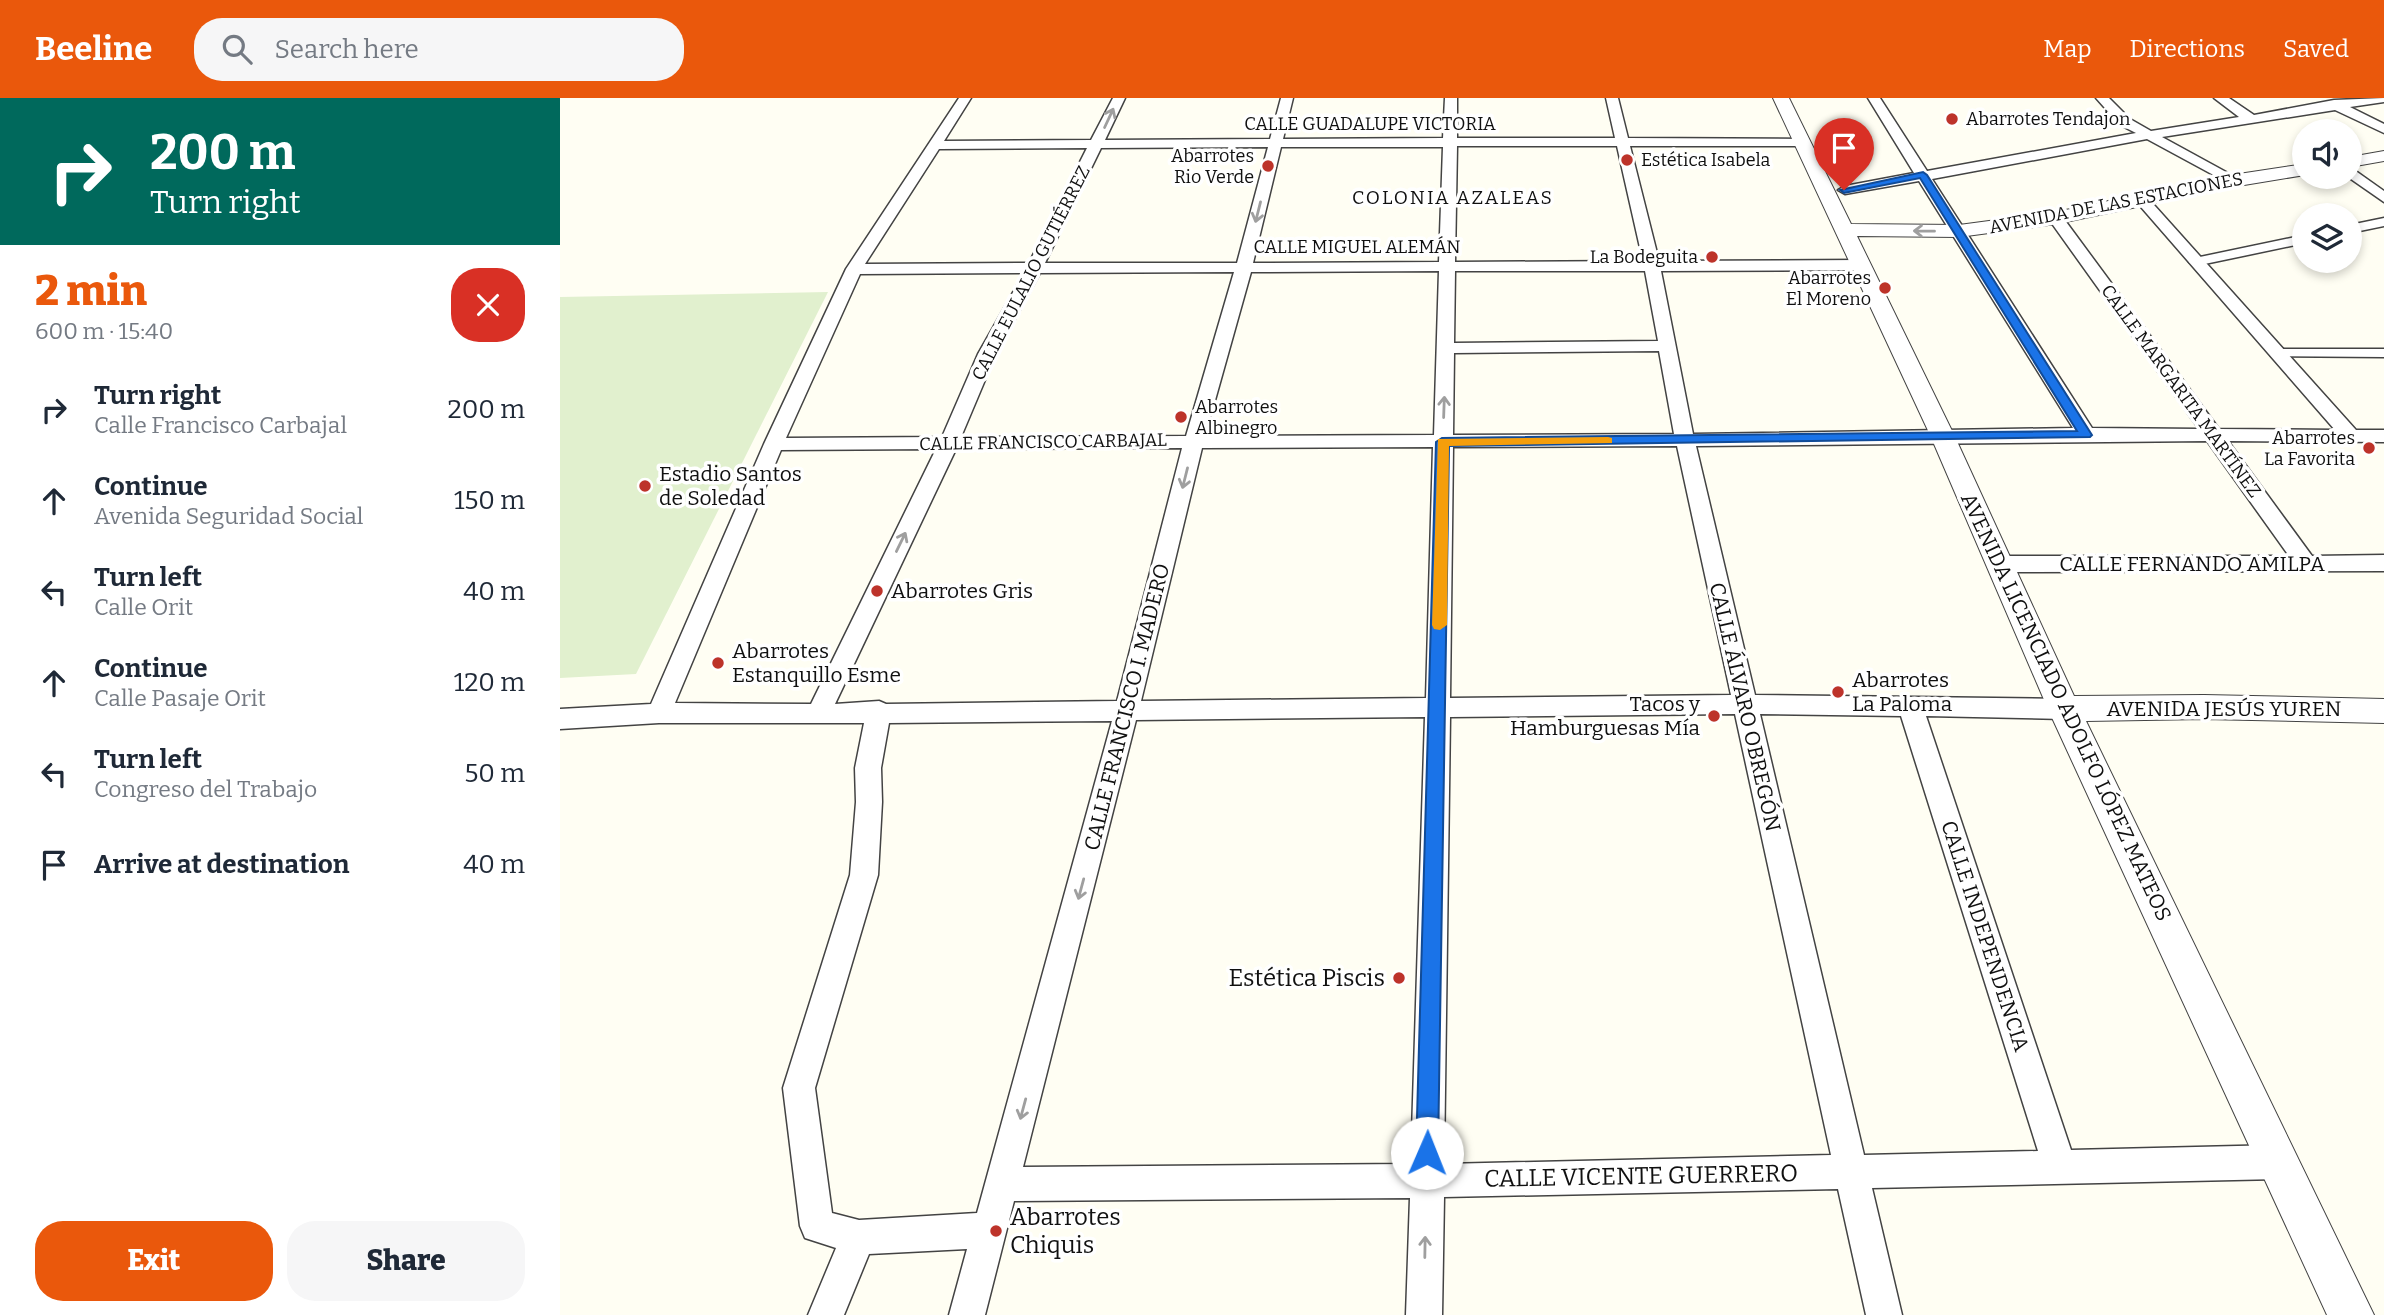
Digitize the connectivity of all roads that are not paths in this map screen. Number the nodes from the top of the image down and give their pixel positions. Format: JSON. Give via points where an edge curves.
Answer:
{"nodes":[{"id":1,"x":965,"y":98,"type":"edge"},
{"id":2,"x":1119,"y":98,"type":"edge"},
{"id":3,"x":1287,"y":98,"type":"edge"},
{"id":4,"x":1451,"y":98,"type":"edge"},
{"id":5,"x":1612,"y":98,"type":"edge"},
{"id":6,"x":1781,"y":98,"type":"edge"},
{"id":7,"x":1874,"y":98,"type":"edge"},
{"id":8,"x":2102,"y":98,"type":"edge"},
{"id":9,"x":2220,"y":98,"type":"edge"},
{"id":10,"x":2322,"y":98,"type":"edge"},
{"id":11,"x":2384,"y":99,"type":"edge"},
{"id":12,"x":2339,"y":106,"type":"junction"},
{"id":13,"x":2253,"y":120,"type":"junction"},
{"id":14,"x":2384,"y":129,"type":"edge"},
{"id":15,"x":2150,"y":135,"type":"junction"},
{"id":16,"x":1276,"y":142,"type":"junction"},
{"id":17,"x":1624,"y":142,"type":"junction"},
{"id":18,"x":1803,"y":142,"type":"junction"},
{"id":19,"x":1097,"y":144,"type":"junction"},
{"id":20,"x":936,"y":145,"type":"junction"},
{"id":21,"x":1450,"y":145,"type":"junction"},
{"id":22,"x":2384,"y":156,"type":"edge"},
{"id":23,"x":2362,"y":160,"type":"edge"},
{"id":24,"x":2292,"y":171,"type":"edge"},
{"id":25,"x":1923,"y":175,"type":"junction"},
{"id":26,"x":2232,"y":181,"type":"junction"},
{"id":27,"x":2362,"y":181,"type":"edge"},
{"id":28,"x":1844,"y":190,"type":"dead end"},
{"id":29,"x":2384,"y":198,"type":"edge"},
{"id":30,"x":2141,"y":199,"type":"junction"},
{"id":31,"x":2056,"y":218,"type":"junction"},
{"id":32,"x":2384,"y":222,"type":"edge"},
{"id":33,"x":2362,"y":227,"type":"edge"},
{"id":34,"x":1843,"y":230,"type":"junction"},
{"id":35,"x":1959,"y":231,"type":"junction"},
{"id":36,"x":2292,"y":242,"type":"edge"},
{"id":37,"x":2195,"y":262,"type":"junction"},
{"id":38,"x":1652,"y":265,"type":"junction"},
{"id":39,"x":1861,"y":265,"type":"junction"},
{"id":40,"x":1447,"y":266,"type":"junction"},
{"id":41,"x":1035,"y":267,"type":"junction"},
{"id":42,"x":1244,"y":267,"type":"junction"},
{"id":43,"x":854,"y":269,"type":"junction"},
{"id":44,"x":1668,"y":346,"type":"junction"},
{"id":45,"x":1446,"y":348,"type":"junction"},
{"id":46,"x":2276,"y":353,"type":"junction"},
{"id":47,"x":2384,"y":353,"type":"edge"},
{"id":48,"x":2086,"y":435,"type":"junction"},
{"id":49,"x":2212,"y":436,"type":"junction"},
{"id":50,"x":2351,"y":436,"type":"junction"},
{"id":51,"x":2384,"y":436,"type":"edge"},
{"id":52,"x":1943,"y":437,"type":"junction"},
{"id":53,"x":1685,"y":440,"type":"junction"},
{"id":54,"x":1194,"y":441,"type":"junction"},
{"id":55,"x":1442,"y":442,"type":"junction"},
{"id":56,"x":950,"y":443,"type":"junction"},
{"id":57,"x":774,"y":444,"type":"junction"},
{"id":58,"x":2384,"y":563,"type":"edge"},
{"id":59,"x":2001,"y":564,"type":"junction"},
{"id":60,"x":2307,"y":564,"type":"junction"},
{"id":61,"x":1744,"y":704,"type":"junction"},
{"id":62,"x":1910,"y":706,"type":"junction"},
{"id":63,"x":1439,"y":707,"type":"junction"},
{"id":64,"x":1128,"y":709,"type":"junction"},
{"id":65,"x":2064,"y":709,"type":"junction"},
{"id":66,"x":2384,"y":710,"type":"edge"},
{"id":67,"x":879,"y":711,"type":"junction"},
{"id":68,"x":659,"y":713,"type":"junction"},
{"id":69,"x":818,"y":714,"type":"junction"},
{"id":70,"x":560,"y":719,"type":"edge"},
{"id":71,"x":2278,"y":1162,"type":"junction"},
{"id":72,"x":2060,"y":1167,"type":"junction"},
{"id":73,"x":1852,"y":1171,"type":"junction"},
{"id":74,"x":1426,"y":1181,"type":"junction"},
{"id":75,"x":1003,"y":1184,"type":"junction"},
{"id":76,"x":991,"y":1230,"type":"junction"},
{"id":77,"x":859,"y":1237,"type":"junction"},
{"id":78,"x":826,"y":1315,"type":"edge"},
{"id":79,"x":967,"y":1315,"type":"edge"},
{"id":80,"x":1424,"y":1315,"type":"edge"},
{"id":81,"x":1884,"y":1315,"type":"edge"},
{"id":82,"x":2351,"y":1315,"type":"edge"}],
"edges":[{"from":1,"to":20,"type":"street"},
{"from":19,"to":2,"type":"street","name":"CALLE EULALIO GUTIÉRREZ","one_way":true},
{"from":3,"to":16,"type":"street","name":"CALLE FRANCISCO I. MADERO"},
{"from":4,"to":21,"type":"street"},
{"from":5,"to":17,"type":"street","name":"CALLE ÁLVARO OBREGÓN"},
{"from":6,"to":18,"type":"street","name":"AVENIDA LICENCIADO ADOLFO LÓPEZ MATEOS"},
{"from":7,"to":25,"type":"street"},
{"from":8,"to":15,"type":"street","via":[[2125,122]]},
{"from":9,"to":13,"type":"street"},
{"from":10,"to":12,"type":"street"},
{"from":11,"to":12,"type":"street"},
{"from":12,"to":13,"type":"street"},
{"from":12,"to":14,"type":"street"},
{"from":13,"to":15,"type":"street"},
{"from":15,"to":25,"type":"street"},
{"from":15,"to":26,"type":"street"},
{"from":16,"to":19,"type":"street","name":"CALLE GUADALUPE VICTORIA"},
{"from":16,"to":21,"type":"street","name":"CALLE GUADALUPE VICTORIA"},
{"from":16,"to":42,"type":"street","name":"CALLE FRANCISCO I. MADERO","one_way":true},
{"from":17,"to":18,"type":"street","name":"CALLE GUADALUPE VICTORIA"},
{"from":17,"to":21,"type":"street","name":"CALLE GUADALUPE VICTORIA"},
{"from":17,"to":38,"type":"street","name":"CALLE ÁLVARO OBREGÓN"},
{"from":18,"to":34,"type":"street","name":"AVENIDA LICENCIADO ADOLFO LÓPEZ MATEOS"},
{"from":19,"to":20,"type":"street","name":"CALLE GUADALUPE VICTORIA"},
{"from":19,"to":41,"type":"street","name":"CALLE EULALIO GUTIÉRREZ"},
{"from":20,"to":43,"type":"street"},
{"from":21,"to":40,"type":"street"},
{"from":22,"to":23,"type":"street"},
{"from":24,"to":26,"type":"street","name":"AVENIDA DE LAS ESTACIONES"},
{"from":25,"to":28,"type":"street"},
{"from":25,"to":35,"type":"street"},
{"from":26,"to":30,"type":"street","name":"AVENIDA DE LAS ESTACIONES"},
{"from":27,"to":29,"type":"street"},
{"from":30,"to":31,"type":"street","name":"AVENIDA DE LAS ESTACIONES"},
{"from":30,"to":37,"type":"street"},
{"from":31,"to":35,"type":"street","name":"AVENIDA DE LAS ESTACIONES"},
{"from":31,"to":49,"type":"street","name":"CALLE MARGARITA MARTÍNEZ"},
{"from":32,"to":33,"type":"street"},
{"from":35,"to":34,"type":"street","name":"AVENIDA DE LAS ESTACIONES","one_way":true},
{"from":34,"to":39,"type":"street","name":"AVENIDA LICENCIADO ADOLFO LÓPEZ MATEOS"},
{"from":35,"to":48,"type":"street"},
{"from":36,"to":37,"type":"street"},
{"from":37,"to":46,"type":"street"},
{"from":38,"to":39,"type":"street","name":"CALLE MIGUEL ALEMÁN"},
{"from":38,"to":40,"type":"street","name":"CALLE MIGUEL ALEMÁN"},
{"from":38,"to":44,"type":"street","name":"CALLE ÁLVARO OBREGÓN"},
{"from":39,"to":52,"type":"street","name":"AVENIDA LICENCIADO ADOLFO LÓPEZ MATEOS"},
{"from":40,"to":42,"type":"street","name":"CALLE MIGUEL ALEMÁN"},
{"from":40,"to":45,"type":"street"},
{"from":41,"to":42,"type":"street","name":"CALLE MIGUEL ALEMÁN"},
{"from":41,"to":43,"type":"street","name":"CALLE MIGUEL ALEMÁN"},
{"from":41,"to":56,"type":"street","name":"CALLE EULALIO GUTIÉRREZ","via":[[986,354]]},
{"from":42,"to":54,"type":"street","name":"CALLE FRANCISCO I. MADERO"},
{"from":43,"to":57,"type":"street"},
{"from":44,"to":45,"type":"street"},
{"from":44,"to":53,"type":"street","name":"CALLE ÁLVARO OBREGÓN"},
{"from":55,"to":45,"type":"street","one_way":true},
{"from":46,"to":47,"type":"street"},
{"from":46,"to":50,"type":"street"},
{"from":48,"to":49,"type":"street","name":"CALLE FRANCISCO CARBAJAL"},
{"from":48,"to":52,"type":"street","name":"CALLE FRANCISCO CARBAJAL"},
{"from":49,"to":50,"type":"street","name":"CALLE FRANCISCO CARBAJAL"},
{"from":49,"to":60,"type":"street","name":"CALLE MARGARITA MARTÍNEZ"},
{"from":50,"to":51,"type":"street","name":"CALLE FRANCISCO CARBAJAL"},
{"from":52,"to":53,"type":"street","name":"CALLE FRANCISCO CARBAJAL"},
{"from":52,"to":59,"type":"street","name":"AVENIDA LICENCIADO ADOLFO LÓPEZ MATEOS"},
{"from":53,"to":55,"type":"street","name":"CALLE FRANCISCO CARBAJAL"},
{"from":53,"to":61,"type":"street","name":"CALLE ÁLVARO OBREGÓN"},
{"from":54,"to":55,"type":"street","name":"CALLE FRANCISCO CARBAJAL"},
{"from":54,"to":56,"type":"street","name":"CALLE FRANCISCO CARBAJAL"},
{"from":54,"to":64,"type":"street","name":"CALLE FRANCISCO I. MADERO","one_way":true},
{"from":55,"to":63,"type":"street"},
{"from":56,"to":57,"type":"street","name":"CALLE FRANCISCO CARBAJAL"},
{"from":69,"to":56,"type":"street","name":"CALLE EULALIO GUTIÉRREZ","one_way":true},
{"from":57,"to":68,"type":"street"},
{"from":58,"to":60,"type":"street","name":"CALLE FERNANDO AMILPA"},
{"from":59,"to":60,"type":"street","name":"CALLE FERNANDO AMILPA"},
{"from":59,"to":65,"type":"street","name":"AVENIDA LICENCIADO ADOLFO LÓPEZ MATEOS"},
{"from":61,"to":62,"type":"street"},
{"from":61,"to":63,"type":"street"},
{"from":61,"to":73,"type":"street","name":"CALLE ÁLVARO OBREGÓN"},
{"from":62,"to":65,"type":"street"},
{"from":62,"to":72,"type":"street","name":"CALLE INDEPENDENCIA"},
{"from":63,"to":64,"type":"street"},
{"from":63,"to":74,"type":"street"},
{"from":64,"to":67,"type":"street"},
{"from":64,"to":75,"type":"street","name":"CALLE FRANCISCO I. MADERO","one_way":true},
{"from":65,"to":66,"type":"street","name":"AVENIDA JESÚS YUREN"},
{"from":65,"to":71,"type":"street","name":"AVENIDA LICENCIADO ADOLFO LÓPEZ MATEOS"},
{"from":67,"to":69,"type":"street"},
{"from":67,"to":77,"type":"street","via":[[868,768],[864,875],[799,1088],[817,1227]]},
{"from":68,"to":69,"type":"street"},
{"from":68,"to":70,"type":"street"},
{"from":71,"to":72,"type":"street","name":"CALLE VICENTE GUERRERO"},
{"from":71,"to":82,"type":"street","name":"AVENIDA LICENCIADO ADOLFO LÓPEZ MATEOS"},
{"from":72,"to":73,"type":"street","name":"CALLE VICENTE GUERRERO"},
{"from":73,"to":74,"type":"street","name":"CALLE VICENTE GUERRERO"},
{"from":73,"to":81,"type":"street","name":"CALLE ÁLVARO OBREGÓN"},
{"from":74,"to":75,"type":"street","name":"CALLE VICENTE GUERRERO"},
{"from":80,"to":74,"type":"street","one_way":true},
{"from":75,"to":76,"type":"street","name":"CALLE FRANCISCO I. MADERO"},
{"from":76,"to":77,"type":"street"},
{"from":76,"to":79,"type":"street","name":"CALLE FRANCISCO I. MADERO"},
{"from":77,"to":78,"type":"street"}]}
